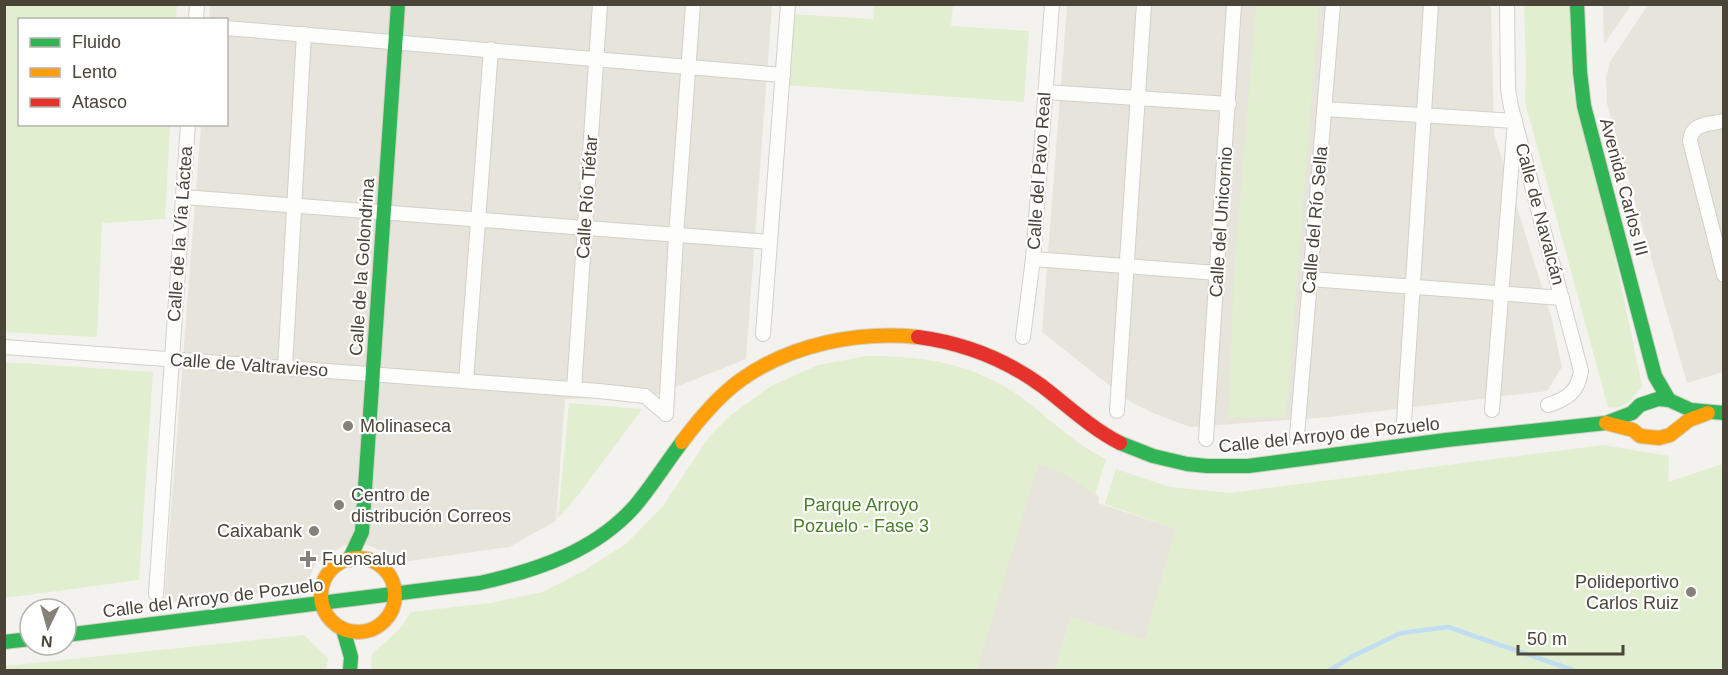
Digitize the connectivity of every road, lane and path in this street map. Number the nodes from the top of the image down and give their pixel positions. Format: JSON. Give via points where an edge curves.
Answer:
{"nodes":[{"id":1,"x":398,"y":4,"type":"edge"},
{"id":2,"x":600,"y":4,"type":"edge"},
{"id":3,"x":693,"y":4,"type":"edge"},
{"id":4,"x":788,"y":4,"type":"edge"},
{"id":5,"x":1052,"y":4,"type":"edge"},
{"id":6,"x":1144,"y":4,"type":"edge"},
{"id":7,"x":1234,"y":4,"type":"edge"},
{"id":8,"x":1333,"y":4,"type":"edge"},
{"id":9,"x":1431,"y":4,"type":"edge"},
{"id":10,"x":1507,"y":4,"type":"edge"},
{"id":11,"x":1577,"y":4,"type":"edge"},
{"id":12,"x":228,"y":28,"type":"edge"},
{"id":13,"x":304,"y":34,"type":"junction"},
{"id":14,"x":395,"y":41,"type":"junction"},
{"id":15,"x":491,"y":49,"type":"junction"},
{"id":16,"x":596,"y":58,"type":"junction"},
{"id":17,"x":688,"y":67,"type":"junction"},
{"id":18,"x":783,"y":75,"type":"junction"},
{"id":19,"x":1045,"y":92,"type":"junction"},
{"id":20,"x":1137,"y":98,"type":"junction"},
{"id":21,"x":1229,"y":104,"type":"junction"},
{"id":22,"x":1324,"y":109,"type":"junction"},
{"id":23,"x":1424,"y":116,"type":"junction"},
{"id":24,"x":1515,"y":121,"type":"junction"},
{"id":25,"x":1724,"y":121,"type":"edge"},
{"id":26,"x":188,"y":126,"type":"edge"},
{"id":27,"x":183,"y":197,"type":"junction"},
{"id":28,"x":295,"y":206,"type":"junction"},
{"id":29,"x":383,"y":213,"type":"junction"},
{"id":30,"x":478,"y":220,"type":"junction"},
{"id":31,"x":585,"y":229,"type":"junction"},
{"id":32,"x":676,"y":236,"type":"junction"},
{"id":33,"x":770,"y":242,"type":"junction"},
{"id":34,"x":1033,"y":259,"type":"junction"},
{"id":35,"x":1126,"y":266,"type":"junction"},
{"id":36,"x":1217,"y":273,"type":"junction"},
{"id":37,"x":1724,"y":275,"type":"edge"},
{"id":38,"x":1310,"y":279,"type":"junction"},
{"id":39,"x":1413,"y":287,"type":"junction"},
{"id":40,"x":1501,"y":294,"type":"junction"},
{"id":41,"x":1562,"y":298,"type":"junction"},
{"id":42,"x":763,"y":334,"type":"dead end"},
{"id":43,"x":1023,"y":338,"type":"dead end"},
{"id":44,"x":4,"y":346,"type":"edge"},
{"id":45,"x":171,"y":359,"type":"junction"},
{"id":46,"x":285,"y":368,"type":"junction"},
{"id":47,"x":372,"y":374,"type":"junction"},
{"id":48,"x":1655,"y":376,"type":"junction"},
{"id":49,"x":466,"y":381,"type":"junction"},
{"id":50,"x":574,"y":389,"type":"junction"},
{"id":51,"x":1646,"y":402,"type":"junction"},
{"id":52,"x":1675,"y":404,"type":"junction"},
{"id":53,"x":1548,"y":405,"type":"dead end"},
{"id":54,"x":1492,"y":410,"type":"dead end"},
{"id":55,"x":1118,"y":411,"type":"dead end"},
{"id":56,"x":1632,"y":413,"type":"junction"},
{"id":57,"x":1708,"y":413,"type":"junction"},
{"id":58,"x":1724,"y":413,"type":"edge"},
{"id":59,"x":1404,"y":422,"type":"dead end"},
{"id":60,"x":1606,"y":423,"type":"junction"},
{"id":61,"x":1682,"y":424,"type":"junction"},
{"id":62,"x":1633,"y":430,"type":"junction"},
{"id":63,"x":1297,"y":436,"type":"dead end"},
{"id":64,"x":1206,"y":439,"type":"dead end"},
{"id":65,"x":362,"y":532,"type":"junction"},
{"id":66,"x":349,"y":560,"type":"junction"},
{"id":67,"x":372,"y":561,"type":"junction"},
{"id":68,"x":395,"y":593,"type":"junction"},
{"id":69,"x":156,"y":594,"type":"dead end"},
{"id":70,"x":322,"y":602,"type":"junction"},
{"id":71,"x":343,"y":629,"type":"junction"},
{"id":72,"x":368,"y":631,"type":"junction"},
{"id":73,"x":78,"y":632,"type":"edge"},
{"id":74,"x":351,"y":664,"type":"edge"}],
"edges":[{"from":1,"to":14,"type":"main road","name":"Calle de la Golondrina"},
{"from":2,"to":16,"type":"street","name":"Calle Río Tiétar"},
{"from":3,"to":17,"type":"street"},
{"from":4,"to":18,"type":"street"},
{"from":5,"to":19,"type":"street","name":"Calle del Pavo Real"},
{"from":6,"to":20,"type":"street"},
{"from":7,"to":21,"type":"street","name":"Calle del Unicornio"},
{"from":8,"to":22,"type":"street","name":"Calle del Río Sella"},
{"from":9,"to":23,"type":"street"},
{"from":10,"to":24,"type":"street","name":"Calle de Navalcán","via":[[1508,89]]},
{"from":11,"to":48,"type":"main road","name":"Avenida Carlos III","via":[[1584,106]]},
{"from":12,"to":13,"type":"street"},
{"from":13,"to":14,"type":"street"},
{"from":13,"to":28,"type":"street"},
{"from":14,"to":15,"type":"street"},
{"from":14,"to":29,"type":"main road","name":"Calle de la Golondrina"},
{"from":15,"to":16,"type":"street"},
{"from":15,"to":30,"type":"street"},
{"from":16,"to":17,"type":"street"},
{"from":16,"to":31,"type":"street","name":"Calle Río Tiétar"},
{"from":17,"to":18,"type":"street"},
{"from":17,"to":32,"type":"street"},
{"from":18,"to":33,"type":"street"},
{"from":19,"to":20,"type":"street"},
{"from":19,"to":34,"type":"street","name":"Calle del Pavo Real"},
{"from":20,"to":21,"type":"street"},
{"from":20,"to":35,"type":"street"},
{"from":21,"to":36,"type":"street","name":"Calle del Unicornio"},
{"from":22,"to":23,"type":"street"},
{"from":22,"to":38,"type":"street","name":"Calle del Río Sella"},
{"from":23,"to":24,"type":"street"},
{"from":23,"to":39,"type":"street"},
{"from":24,"to":40,"type":"street"},
{"from":24,"to":41,"type":"street","name":"Calle de Navalcán"},
{"from":25,"to":37,"type":"street","via":[[1696,127],[1690,134]]},
{"from":26,"to":27,"type":"street","name":"Calle de la Vía Láctea"},
{"from":27,"to":28,"type":"street"},
{"from":27,"to":45,"type":"street","name":"Calle de la Vía Láctea"},
{"from":28,"to":29,"type":"street"},
{"from":28,"to":46,"type":"street"},
{"from":29,"to":30,"type":"street"},
{"from":29,"to":47,"type":"main road","name":"Calle de la Golondrina"},
{"from":30,"to":31,"type":"street"},
{"from":30,"to":49,"type":"street"},
{"from":31,"to":32,"type":"street"},
{"from":31,"to":50,"type":"street","name":"Calle Río Tiétar"},
{"from":32,"to":33,"type":"street"},
{"from":32,"to":50,"type":"street","name":"Calle de Valtravieso","via":[[666,414],[645,396]]},
{"from":33,"to":42,"type":"street"},
{"from":34,"to":35,"type":"street"},
{"from":34,"to":43,"type":"street","name":"Calle del Pavo Real"},
{"from":35,"to":36,"type":"street"},
{"from":35,"to":55,"type":"street"},
{"from":36,"to":64,"type":"street","name":"Calle del Unicornio"},
{"from":38,"to":39,"type":"street"},
{"from":38,"to":63,"type":"street","name":"Calle del Río Sella"},
{"from":39,"to":40,"type":"street"},
{"from":39,"to":59,"type":"street"},
{"from":40,"to":41,"type":"street"},
{"from":40,"to":54,"type":"street"},
{"from":41,"to":53,"type":"street","name":"Calle de Navalcán","via":[[1581,371],[1580,381],[1575,391]]},
{"from":44,"to":45,"type":"street","name":"Calle de Valtravieso"},
{"from":45,"to":46,"type":"street","name":"Calle de Valtravieso"},
{"from":45,"to":69,"type":"street","name":"Calle de la Vía Láctea"},
{"from":46,"to":47,"type":"street","name":"Calle de Valtravieso"},
{"from":47,"to":49,"type":"street","name":"Calle de Valtravieso"},
{"from":47,"to":65,"type":"main road","name":"Calle de la Golondrina"},
{"from":48,"to":51,"type":"main road"},
{"from":48,"to":52,"type":"main road","name":"Avenida Carlos III"},
{"from":49,"to":50,"type":"street","name":"Calle de Valtravieso"},
{"from":51,"to":52,"type":"main road","via":[[1658,399]]},
{"from":51,"to":56,"type":"main road"},
{"from":52,"to":57,"type":"main road"},
{"from":52,"to":61,"type":"main road","via":[[1684,414]]},
{"from":56,"to":60,"type":"main road"},
{"from":56,"to":62,"type":"main road"},
{"from":57,"to":58,"type":"main road"},
{"from":57,"to":61,"type":"main road"},
{"from":60,"to":62,"type":"main road"},
{"from":60,"to":68,"type":"main road","name":"Calle del Arroyo de Pozuelo","via":[[1246,465],[1188,464],[1151,455],[1102,433],[1036,382],[989,356],[935,340],[879,335],[798,350],[737,382],[695,423],[635,507],[579,551],[516,575]]},
{"from":61,"to":62,"type":"main road","via":[[1670,435],[1659,438],[1640,436]]},
{"from":65,"to":66,"type":"main road","name":"Calle de la Golondrina"},
{"from":65,"to":67,"type":"main road","name":"Calle de la Golondrina"},
{"from":66,"to":67,"type":"main road"},
{"from":66,"to":70,"type":"main road","via":[[328,574]]},
{"from":67,"to":68,"type":"main road","via":[[388,574]]},
{"from":68,"to":70,"type":"main road","name":"Calle del Arroyo de Pozuelo"},
{"from":68,"to":72,"type":"main road","via":[[388,617]]},
{"from":70,"to":71,"type":"main road","via":[[329,618]]},
{"from":70,"to":73,"type":"main road","name":"Calle del Arroyo de Pozuelo"},
{"from":71,"to":72,"type":"main road"},
{"from":71,"to":74,"type":"main road"},
{"from":72,"to":74,"type":"main road"}]}
